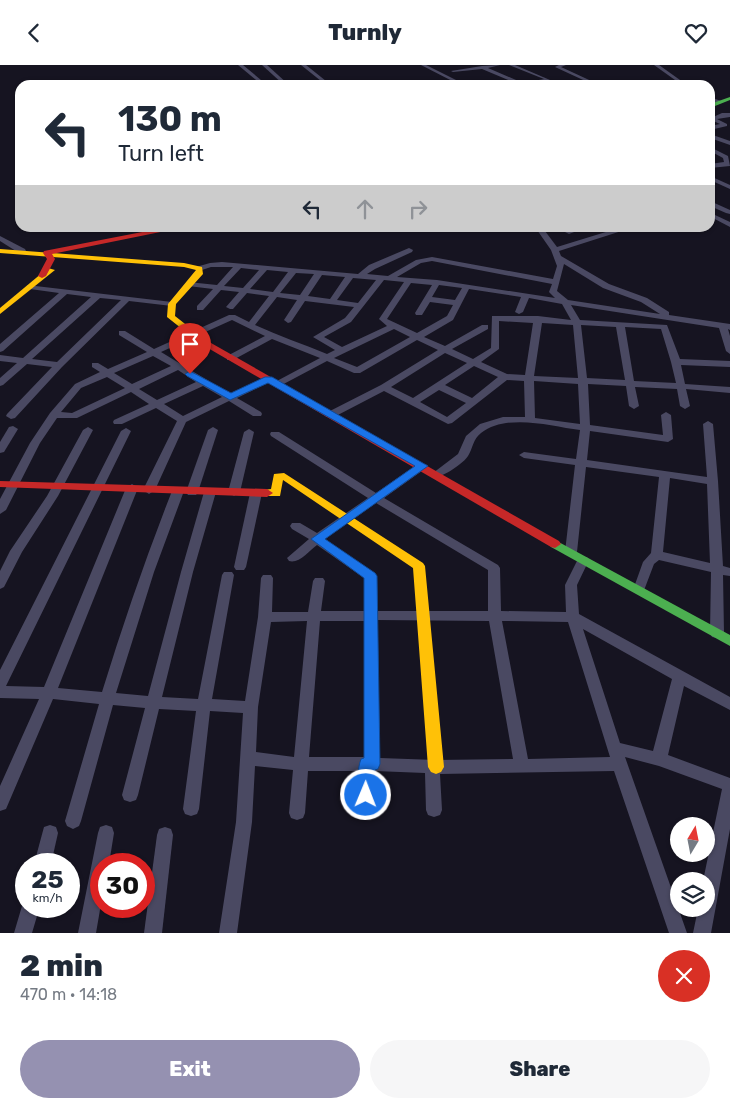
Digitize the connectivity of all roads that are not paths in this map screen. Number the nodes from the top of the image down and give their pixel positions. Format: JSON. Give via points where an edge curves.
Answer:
{"nodes":[{"id":1,"x":240,"y":65,"type":"edge"},
{"id":2,"x":264,"y":65,"type":"edge"},
{"id":3,"x":303,"y":65,"type":"edge"},
{"id":4,"x":423,"y":65,"type":"edge"},
{"id":5,"x":455,"y":65,"type":"edge"},
{"id":6,"x":498,"y":65,"type":"edge"},
{"id":7,"x":511,"y":65,"type":"edge"},
{"id":8,"x":564,"y":65,"type":"edge"},
{"id":9,"x":656,"y":65,"type":"edge"},
{"id":10,"x":449,"y":66,"type":"edge"},
{"id":11,"x":482,"y":67,"type":"junction"},
{"id":12,"x":454,"y":71,"type":"dead end"},
{"id":13,"x":259,"y":80,"type":"edge"},
{"id":14,"x":281,"y":80,"type":"edge"},
{"id":15,"x":322,"y":80,"type":"edge"},
{"id":16,"x":454,"y":80,"type":"edge"},
{"id":17,"x":511,"y":80,"type":"edge"},
{"id":18,"x":548,"y":80,"type":"edge"},
{"id":19,"x":587,"y":80,"type":"edge"},
{"id":20,"x":678,"y":80,"type":"edge"},
{"id":21,"x":730,"y":115,"type":"edge"},
{"id":22,"x":715,"y":118,"type":"edge"},
{"id":23,"x":715,"y":120,"type":"edge"},
{"id":24,"x":715,"y":127,"type":"edge"},
{"id":25,"x":728,"y":133,"type":"dead end"},
{"id":26,"x":715,"y":135,"type":"edge"},
{"id":27,"x":715,"y":138,"type":"edge"},
{"id":28,"x":730,"y":143,"type":"edge"},
{"id":29,"x":730,"y":150,"type":"edge"},
{"id":30,"x":715,"y":152,"type":"edge"},
{"id":31,"x":723,"y":152,"type":"dead end"},
{"id":32,"x":729,"y":164,"type":"edge"},
{"id":33,"x":715,"y":165,"type":"edge"},
{"id":34,"x":715,"y":180,"type":"edge"},
{"id":35,"x":730,"y":187,"type":"edge"},
{"id":36,"x":715,"y":206,"type":"edge"},
{"id":37,"x":728,"y":212,"type":"dead end"},
{"id":38,"x":715,"y":217,"type":"edge"},
{"id":39,"x":730,"y":225,"type":"edge"},
{"id":40,"x":156,"y":232,"type":"edge"},
{"id":41,"x":541,"y":232,"type":"edge"},
{"id":42,"x":614,"y":232,"type":"edge"},
{"id":43,"x":0,"y":238,"type":"edge"},
{"id":44,"x":84,"y":246,"type":"junction"},
{"id":45,"x":410,"y":250,"type":"dead end"},
{"id":46,"x":554,"y":250,"type":"junction"},
{"id":47,"x":0,"y":251,"type":"edge"},
{"id":48,"x":22,"y":251,"type":"junction"},
{"id":49,"x":46,"y":253,"type":"junction"},
{"id":50,"x":74,"y":258,"type":"junction"},
{"id":51,"x":239,"y":265,"type":"junction"},
{"id":52,"x":264,"y":267,"type":"junction"},
{"id":53,"x":199,"y":269,"type":"junction"},
{"id":54,"x":293,"y":271,"type":"junction"},
{"id":55,"x":319,"y":273,"type":"junction"},
{"id":56,"x":42,"y":276,"type":"junction"},
{"id":57,"x":350,"y":276,"type":"junction"},
{"id":58,"x":360,"y":276,"type":"junction"},
{"id":59,"x":386,"y":278,"type":"junction"},
{"id":60,"x":409,"y":280,"type":"junction"},
{"id":61,"x":437,"y":282,"type":"junction"},
{"id":62,"x":555,"y":282,"type":"junction"},
{"id":63,"x":191,"y":284,"type":"junction"},
{"id":64,"x":467,"y":286,"type":"junction"},
{"id":65,"x":30,"y":287,"type":"junction"},
{"id":66,"x":218,"y":288,"type":"junction"},
{"id":67,"x":66,"y":291,"type":"junction"},
{"id":68,"x":245,"y":291,"type":"junction"},
{"id":69,"x":275,"y":295,"type":"junction"},
{"id":70,"x":526,"y":295,"type":"junction"},
{"id":71,"x":97,"y":296,"type":"junction"},
{"id":72,"x":304,"y":298,"type":"junction"},
{"id":73,"x":428,"y":299,"type":"junction"},
{"id":74,"x":126,"y":300,"type":"junction"},
{"id":75,"x":566,"y":301,"type":"junction"},
{"id":76,"x":332,"y":302,"type":"junction"},
{"id":77,"x":458,"y":303,"type":"junction"},
{"id":78,"x":172,"y":305,"type":"junction"},
{"id":79,"x":358,"y":305,"type":"junction"},
{"id":80,"x":230,"y":307,"type":"dead end"},
{"id":81,"x":200,"y":308,"type":"dead end"},
{"id":82,"x":0,"y":312,"type":"edge"},
{"id":83,"x":519,"y":312,"type":"dead end"},
{"id":84,"x":419,"y":313,"type":"dead end"},
{"id":85,"x":670,"y":317,"type":"junction"},
{"id":86,"x":538,"y":319,"type":"junction"},
{"id":87,"x":288,"y":320,"type":"dead end"},
{"id":88,"x":576,"y":323,"type":"junction"},
{"id":89,"x":250,"y":325,"type":"junction"},
{"id":90,"x":620,"y":325,"type":"junction"},
{"id":91,"x":392,"y":327,"type":"junction"},
{"id":92,"x":485,"y":327,"type":"dead end"},
{"id":93,"x":726,"y":327,"type":"edge"},
{"id":94,"x":122,"y":333,"type":"dead end"},
{"id":95,"x":193,"y":335,"type":"junction"},
{"id":96,"x":272,"y":336,"type":"junction"},
{"id":97,"x":416,"y":337,"type":"junction"},
{"id":98,"x":0,"y":349,"type":"edge"},
{"id":99,"x":342,"y":350,"type":"junction"},
{"id":100,"x":444,"y":350,"type":"junction"},
{"id":101,"x":730,"y":351,"type":"edge"},
{"id":102,"x":154,"y":353,"type":"junction"},
{"id":103,"x":328,"y":357,"type":"junction"},
{"id":104,"x":0,"y":358,"type":"edge"},
{"id":105,"x":230,"y":358,"type":"junction"},
{"id":106,"x":24,"y":362,"type":"junction"},
{"id":107,"x":676,"y":362,"type":"junction"},
{"id":108,"x":473,"y":364,"type":"junction"},
{"id":109,"x":730,"y":364,"type":"edge"},
{"id":110,"x":59,"y":365,"type":"junction"},
{"id":111,"x":95,"y":365,"type":"dead end"},
{"id":112,"x":177,"y":367,"type":"junction"},
{"id":113,"x":108,"y":373,"type":"junction"},
{"id":114,"x":505,"y":377,"type":"junction"},
{"id":115,"x":529,"y":377,"type":"junction"},
{"id":116,"x":274,"y":381,"type":"junction"},
{"id":117,"x":583,"y":381,"type":"junction"},
{"id":118,"x":203,"y":382,"type":"junction"},
{"id":119,"x":0,"y":383,"type":"edge"},
{"id":120,"x":632,"y":383,"type":"junction"},
{"id":121,"x":439,"y":386,"type":"junction"},
{"id":122,"x":680,"y":386,"type":"junction"},
{"id":123,"x":384,"y":387,"type":"junction"},
{"id":124,"x":133,"y":388,"type":"junction"},
{"id":125,"x":730,"y":390,"type":"edge"},
{"id":126,"x":230,"y":397,"type":"junction"},
{"id":127,"x":472,"y":402,"type":"junction"},
{"id":128,"x":157,"y":403,"type":"junction"},
{"id":129,"x":412,"y":403,"type":"junction"},
{"id":130,"x":634,"y":406,"type":"dead end"},
{"id":131,"x":685,"y":406,"type":"dead end"},
{"id":132,"x":54,"y":415,"type":"junction"},
{"id":133,"x":257,"y":415,"type":"dead end"},
{"id":134,"x":330,"y":415,"type":"junction"},
{"id":135,"x":666,"y":415,"type":"dead end"},
{"id":136,"x":11,"y":416,"type":"dead end"},
{"id":137,"x":182,"y":420,"type":"junction"},
{"id":138,"x":530,"y":420,"type":"junction"},
{"id":139,"x":118,"y":422,"type":"dead end"},
{"id":140,"x":708,"y":424,"type":"dead end"},
{"id":141,"x":584,"y":428,"type":"junction"},
{"id":142,"x":13,"y":429,"type":"dead end"},
{"id":143,"x":88,"y":430,"type":"dead end"},
{"id":144,"x":213,"y":430,"type":"dead end"},
{"id":145,"x":126,"y":431,"type":"dead end"},
{"id":146,"x":249,"y":432,"type":"dead end"},
{"id":147,"x":275,"y":434,"type":"dead end"},
{"id":148,"x":0,"y":450,"type":"edge"},
{"id":149,"x":524,"y":455,"type":"dead end"},
{"id":150,"x":581,"y":464,"type":"junction"},
{"id":151,"x":422,"y":466,"type":"junction"},
{"id":152,"x":437,"y":475,"type":"junction"},
{"id":153,"x":665,"y":475,"type":"junction"},
{"id":154,"x":713,"y":481,"type":"junction"},
{"id":155,"x":0,"y":484,"type":"edge"},
{"id":156,"x":14,"y":484,"type":"junction"},
{"id":157,"x":59,"y":484,"type":"junction"},
{"id":158,"x":99,"y":486,"type":"junction"},
{"id":159,"x":132,"y":488,"type":"junction"},
{"id":160,"x":149,"y":490,"type":"junction"},
{"id":161,"x":185,"y":491,"type":"junction"},
{"id":162,"x":210,"y":492,"type":"junction"},
{"id":163,"x":234,"y":493,"type":"junction"},
{"id":164,"x":256,"y":493,"type":"junction"},
{"id":165,"x":376,"y":499,"type":"junction"},
{"id":166,"x":0,"y":510,"type":"edge"},
{"id":167,"x":346,"y":519,"type":"junction"},
{"id":168,"x":296,"y":526,"type":"dead end"},
{"id":169,"x":317,"y":539,"type":"junction"},
{"id":170,"x":657,"y":555,"type":"junction"},
{"id":171,"x":577,"y":556,"type":"junction"},
{"id":172,"x":293,"y":557,"type":"dead end"},
{"id":173,"x":718,"y":568,"type":"junction"},
{"id":174,"x":730,"y":572,"type":"edge"},
{"id":175,"x":266,"y":578,"type":"dead end"},
{"id":176,"x":319,"y":581,"type":"dead end"},
{"id":177,"x":0,"y":584,"type":"edge"},
{"id":178,"x":639,"y":590,"type":"junction"},
{"id":179,"x":422,"y":615,"type":"junction"},
{"id":180,"x":372,"y":616,"type":"junction"},
{"id":181,"x":265,"y":617,"type":"junction"},
{"id":182,"x":314,"y":617,"type":"junction"},
{"id":183,"x":495,"y":617,"type":"junction"},
{"id":184,"x":573,"y":617,"type":"junction"},
{"id":185,"x":717,"y":633,"type":"junction"},
{"id":186,"x":730,"y":641,"type":"edge"},
{"id":187,"x":680,"y":675,"type":"junction"},
{"id":188,"x":0,"y":683,"type":"edge"},
{"id":189,"x":0,"y":692,"type":"edge"},
{"id":190,"x":48,"y":693,"type":"junction"},
{"id":191,"x":106,"y":698,"type":"junction"},
{"id":192,"x":155,"y":703,"type":"junction"},
{"id":193,"x":204,"y":704,"type":"junction"},
{"id":194,"x":730,"y":704,"type":"edge"},
{"id":195,"x":251,"y":707,"type":"junction"},
{"id":196,"x":614,"y":748,"type":"junction"},
{"id":197,"x":248,"y":758,"type":"junction"},
{"id":198,"x":659,"y":759,"type":"junction"},
{"id":199,"x":300,"y":764,"type":"junction"},
{"id":200,"x":369,"y":764,"type":"junction"},
{"id":201,"x":619,"y":764,"type":"junction"},
{"id":202,"x":434,"y":767,"type":"junction"},
{"id":203,"x":522,"y":767,"type":"junction"},
{"id":204,"x":730,"y":785,"type":"edge"},
{"id":205,"x":130,"y":795,"type":"dead end"},
{"id":206,"x":0,"y":804,"type":"edge"},
{"id":207,"x":191,"y":809,"type":"dead end"},
{"id":208,"x":366,"y":810,"type":"dead end"},
{"id":209,"x":434,"y":810,"type":"dead end"},
{"id":210,"x":297,"y":813,"type":"dead end"},
{"id":211,"x":73,"y":821,"type":"dead end"},
{"id":212,"x":50,"y":833,"type":"dead end"},
{"id":213,"x":106,"y":833,"type":"dead end"},
{"id":214,"x":165,"y":835,"type":"dead end"},
{"id":215,"x":45,"y":853,"type":"edge"},
{"id":216,"x":27,"y":918,"type":"edge"},
{"id":217,"x":23,"y":933,"type":"edge"},
{"id":218,"x":88,"y":933,"type":"edge"},
{"id":219,"x":153,"y":933,"type":"edge"},
{"id":220,"x":228,"y":933,"type":"edge"},
{"id":221,"x":678,"y":933,"type":"edge"},
{"id":222,"x":702,"y":933,"type":"edge"}],
"edges":[{"from":1,"to":13,"type":"street"},
{"from":2,"to":14,"type":"street"},
{"from":3,"to":15,"type":"street"},
{"from":4,"to":16,"type":"street"},
{"from":5,"to":10,"type":"street"},
{"from":6,"to":11,"type":"street"},
{"from":7,"to":18,"type":"street"},
{"from":8,"to":19,"type":"street","via":[[557,67]]},
{"from":9,"to":20,"type":"street"},
{"from":11,"to":12,"type":"street"},
{"from":11,"to":17,"type":"street"},
{"from":21,"to":22,"type":"street"},
{"from":23,"to":24,"type":"street","via":[[724,125]]},
{"from":25,"to":26,"type":"street"},
{"from":27,"to":28,"type":"street"},
{"from":29,"to":31,"type":"street"},
{"from":30,"to":32,"type":"street","via":[[726,157]]},
{"from":32,"to":33,"type":"street"},
{"from":34,"to":35,"type":"street"},
{"from":36,"to":37,"type":"street"},
{"from":38,"to":39,"type":"street"},
{"from":40,"to":44,"type":"street"},
{"from":41,"to":46,"type":"street"},
{"from":42,"to":46,"type":"street"},
{"from":43,"to":48,"type":"street"},
{"from":44,"to":49,"type":"street"},
{"from":44,"to":50,"type":"street","via":[[72,254]]},
{"from":45,"to":58,"type":"street"},
{"from":46,"to":62,"type":"street","via":[[561,266]]},
{"from":46,"to":85,"type":"street","via":[[606,286],[644,300]]},
{"from":47,"to":48,"type":"street"},
{"from":48,"to":49,"type":"street"},
{"from":49,"to":50,"type":"street"},
{"from":49,"to":56,"type":"street","via":[[50,262]]},
{"from":50,"to":53,"type":"street","via":[[184,265]]},
{"from":50,"to":56,"type":"street","via":[[60,263]]},
{"from":51,"to":52,"type":"street"},
{"from":51,"to":53,"type":"street","via":[[216,264]]},
{"from":51,"to":66,"type":"street"},
{"from":52,"to":54,"type":"street"},
{"from":52,"to":68,"type":"street"},
{"from":53,"to":63,"type":"street"},
{"from":54,"to":55,"type":"street"},
{"from":54,"to":69,"type":"street"},
{"from":55,"to":57,"type":"street"},
{"from":55,"to":72,"type":"street"},
{"from":56,"to":65,"type":"street"},
{"from":57,"to":58,"type":"street"},
{"from":57,"to":76,"type":"street"},
{"from":58,"to":59,"type":"street"},
{"from":59,"to":60,"type":"street"},
{"from":59,"to":62,"type":"street","via":[[426,258],[438,258]]},
{"from":59,"to":79,"type":"street"},
{"from":60,"to":61,"type":"street"},
{"from":60,"to":91,"type":"street","via":[[383,319]]},
{"from":61,"to":64,"type":"street"},
{"from":61,"to":73,"type":"street"},
{"from":62,"to":75,"type":"street","via":[[553,292]]},
{"from":63,"to":66,"type":"street"},
{"from":63,"to":78,"type":"street"},
{"from":64,"to":70,"type":"street"},
{"from":64,"to":77,"type":"street"},
{"from":65,"to":67,"type":"street"},
{"from":65,"to":82,"type":"street"},
{"from":66,"to":68,"type":"street"},
{"from":66,"to":81,"type":"street"},
{"from":67,"to":71,"type":"street"},
{"from":67,"to":98,"type":"street"},
{"from":68,"to":69,"type":"street"},
{"from":68,"to":80,"type":"street"},
{"from":69,"to":72,"type":"street"},
{"from":69,"to":89,"type":"street"},
{"from":70,"to":75,"type":"street"},
{"from":70,"to":83,"type":"street"},
{"from":71,"to":74,"type":"street"},
{"from":71,"to":106,"type":"street"},
{"from":72,"to":76,"type":"street"},
{"from":72,"to":87,"type":"street"},
{"from":73,"to":77,"type":"street"},
{"from":73,"to":84,"type":"street"},
{"from":74,"to":78,"type":"street"},
{"from":74,"to":110,"type":"street"},
{"from":75,"to":85,"type":"street"},
{"from":75,"to":88,"type":"street"},
{"from":76,"to":79,"type":"street"},
{"from":77,"to":97,"type":"street","via":[[450,318]]},
{"from":78,"to":95,"type":"street","via":[[171,317]]},
{"from":79,"to":99,"type":"street","via":[[348,320],[317,337]]},
{"from":85,"to":93,"type":"street"},
{"from":86,"to":88,"type":"street"},
{"from":86,"to":108,"type":"street","via":[[495,318],[496,349]]},
{"from":86,"to":115,"type":"street"},
{"from":88,"to":90,"type":"street"},
{"from":88,"to":117,"type":"street"},
{"from":89,"to":95,"type":"street","via":[[232,317]]},
{"from":89,"to":96,"type":"street"},
{"from":90,"to":107,"type":"street","via":[[664,327]]},
{"from":90,"to":120,"type":"street"},
{"from":91,"to":97,"type":"street"},
{"from":91,"to":99,"type":"street"},
{"from":92,"to":100,"type":"street"},
{"from":93,"to":101,"type":"street"},
{"from":94,"to":102,"type":"street"},
{"from":95,"to":102,"type":"street"},
{"from":95,"to":105,"type":"street"},
{"from":96,"to":103,"type":"street"},
{"from":96,"to":105,"type":"street"},
{"from":97,"to":100,"type":"street"},
{"from":97,"to":103,"type":"street","via":[[357,371]]},
{"from":99,"to":103,"type":"street"},
{"from":100,"to":108,"type":"street"},
{"from":100,"to":123,"type":"street"},
{"from":102,"to":112,"type":"street"},
{"from":102,"to":113,"type":"street"},
{"from":103,"to":116,"type":"street"},
{"from":104,"to":106,"type":"street"},
{"from":105,"to":116,"type":"street"},
{"from":106,"to":110,"type":"street"},
{"from":106,"to":119,"type":"street"},
{"from":107,"to":109,"type":"street"},
{"from":107,"to":122,"type":"street"},
{"from":108,"to":114,"type":"street"},
{"from":108,"to":121,"type":"street"},
{"from":110,"to":136,"type":"street"},
{"from":111,"to":113,"type":"street"},
{"from":112,"to":118,"type":"street"},
{"from":112,"to":124,"type":"street"},
{"from":113,"to":124,"type":"street"},
{"from":113,"to":132,"type":"street","via":[[78,385]]},
{"from":114,"to":115,"type":"street"},
{"from":114,"to":127,"type":"street"},
{"from":115,"to":117,"type":"street"},
{"from":115,"to":138,"type":"street"},
{"from":116,"to":126,"type":"street"},
{"from":116,"to":134,"type":"street"},
{"from":117,"to":120,"type":"street"},
{"from":117,"to":141,"type":"street"},
{"from":118,"to":126,"type":"street"},
{"from":118,"to":128,"type":"street"},
{"from":120,"to":122,"type":"street"},
{"from":120,"to":130,"type":"street"},
{"from":121,"to":127,"type":"street"},
{"from":121,"to":129,"type":"street"},
{"from":122,"to":125,"type":"street"},
{"from":122,"to":131,"type":"street"},
{"from":123,"to":129,"type":"street"},
{"from":123,"to":134,"type":"street"},
{"from":124,"to":128,"type":"street"},
{"from":124,"to":132,"type":"street","via":[[73,416]]},
{"from":126,"to":133,"type":"street"},
{"from":126,"to":137,"type":"street"},
{"from":127,"to":129,"type":"street","via":[[448,421]]},
{"from":128,"to":137,"type":"street"},
{"from":128,"to":139,"type":"street"},
{"from":132,"to":156,"type":"street"},
{"from":134,"to":151,"type":"street"},
{"from":135,"to":141,"type":"street","via":[[668,439]]},
{"from":137,"to":160,"type":"street"},
{"from":138,"to":141,"type":"street"},
{"from":138,"to":152,"type":"street","via":[[503,420],[484,425],[470,438],[463,456]]},
{"from":140,"to":154,"type":"street"},
{"from":141,"to":150,"type":"street"},
{"from":142,"to":148,"type":"street"},
{"from":143,"to":157,"type":"street"},
{"from":144,"to":161,"type":"street"},
{"from":145,"to":158,"type":"street"},
{"from":146,"to":163,"type":"street"},
{"from":147,"to":165,"type":"street"},
{"from":149,"to":150,"type":"street"},
{"from":150,"to":153,"type":"street"},
{"from":150,"to":171,"type":"street"},
{"from":151,"to":152,"type":"street"},
{"from":151,"to":165,"type":"street"},
{"from":152,"to":171,"type":"street"},
{"from":153,"to":154,"type":"street"},
{"from":153,"to":170,"type":"street"},
{"from":154,"to":173,"type":"street"},
{"from":155,"to":156,"type":"street"},
{"from":156,"to":157,"type":"street"},
{"from":156,"to":166,"type":"street"},
{"from":157,"to":158,"type":"street"},
{"from":157,"to":177,"type":"street","via":[[20,545]]},
{"from":158,"to":159,"type":"street"},
{"from":158,"to":188,"type":"street"},
{"from":159,"to":160,"type":"street"},
{"from":159,"to":190,"type":"street"},
{"from":160,"to":161,"type":"street"},
{"from":161,"to":162,"type":"street"},
{"from":161,"to":191,"type":"street","via":[[148,570]]},
{"from":162,"to":163,"type":"street"},
{"from":162,"to":192,"type":"street"},
{"from":163,"to":164,"type":"street"},
{"from":164,"to":167,"type":"street","via":[[276,493],[278,476],[284,476]]},
{"from":164,"to":193,"type":"street","via":[[234,571]]},
{"from":165,"to":167,"type":"street"},
{"from":165,"to":183,"type":"street","via":[[494,568]]},
{"from":167,"to":169,"type":"street"},
{"from":167,"to":179,"type":"street","via":[[418,565]]},
{"from":168,"to":169,"type":"street"},
{"from":169,"to":172,"type":"street"},
{"from":169,"to":180,"type":"street","via":[[370,576]]},
{"from":170,"to":173,"type":"street"},
{"from":170,"to":178,"type":"street","via":[[649,562]]},
{"from":171,"to":178,"type":"street"},
{"from":171,"to":184,"type":"street","via":[[571,585]]},
{"from":173,"to":174,"type":"street"},
{"from":173,"to":185,"type":"street"},
{"from":175,"to":181,"type":"street"},
{"from":176,"to":182,"type":"street"},
{"from":178,"to":185,"type":"street"},
{"from":179,"to":180,"type":"street"},
{"from":179,"to":183,"type":"street"},
{"from":179,"to":202,"type":"street"},
{"from":180,"to":182,"type":"street"},
{"from":180,"to":200,"type":"street"},
{"from":181,"to":182,"type":"street"},
{"from":181,"to":195,"type":"street"},
{"from":182,"to":199,"type":"street"},
{"from":183,"to":184,"type":"street"},
{"from":183,"to":203,"type":"street"},
{"from":184,"to":187,"type":"street"},
{"from":184,"to":196,"type":"street"},
{"from":185,"to":186,"type":"street"},
{"from":187,"to":194,"type":"street"},
{"from":187,"to":198,"type":"street"},
{"from":189,"to":190,"type":"street"},
{"from":190,"to":191,"type":"street"},
{"from":190,"to":206,"type":"street"},
{"from":191,"to":192,"type":"street"},
{"from":191,"to":211,"type":"street"},
{"from":192,"to":193,"type":"street"},
{"from":192,"to":205,"type":"street"},
{"from":193,"to":195,"type":"street"},
{"from":193,"to":207,"type":"street"},
{"from":195,"to":197,"type":"street"},
{"from":196,"to":198,"type":"street"},
{"from":196,"to":201,"type":"street"},
{"from":197,"to":199,"type":"street"},
{"from":197,"to":220,"type":"street","via":[[244,822]]},
{"from":198,"to":204,"type":"street"},
{"from":199,"to":200,"type":"street"},
{"from":199,"to":210,"type":"street"},
{"from":200,"to":202,"type":"street"},
{"from":200,"to":208,"type":"street"},
{"from":201,"to":203,"type":"street"},
{"from":201,"to":221,"type":"street"},
{"from":202,"to":203,"type":"street"},
{"from":202,"to":209,"type":"street"},
{"from":204,"to":222,"type":"street"},
{"from":212,"to":215,"type":"street"},
{"from":213,"to":218,"type":"street"},
{"from":214,"to":219,"type":"street"},
{"from":216,"to":217,"type":"street"}]}
